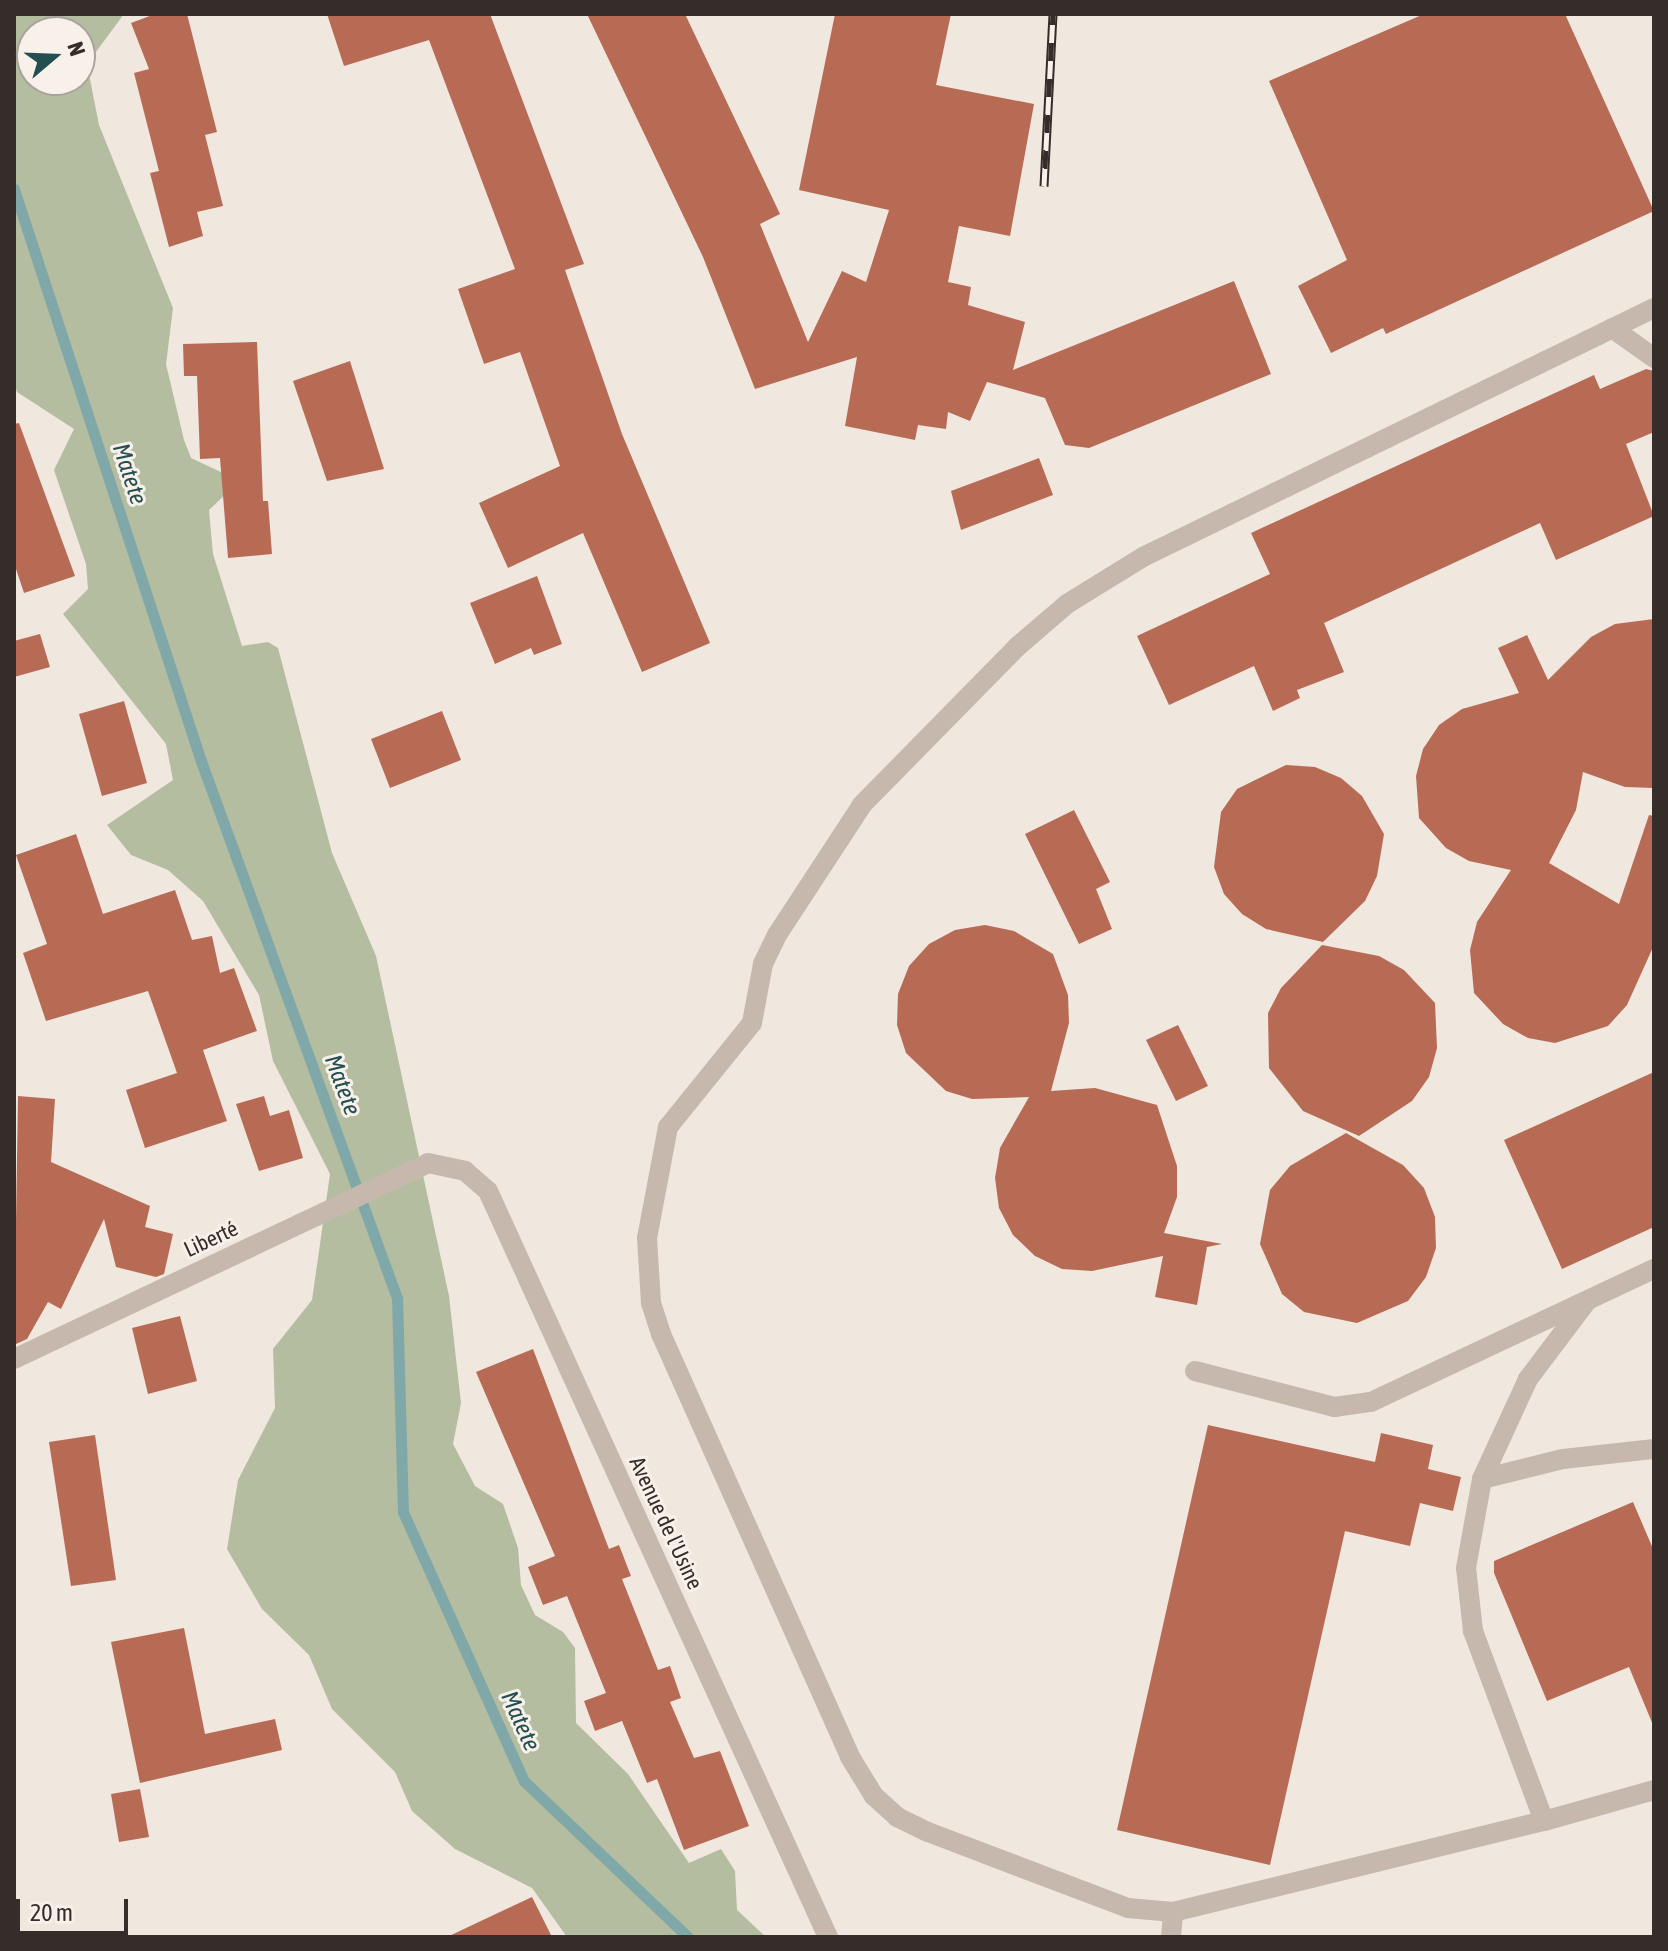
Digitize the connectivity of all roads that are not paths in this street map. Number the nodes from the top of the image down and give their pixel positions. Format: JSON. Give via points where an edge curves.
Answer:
{"nodes":[{"id":1,"x":1654,"y":308,"type":"edge"},
{"id":2,"x":1612,"y":328,"type":"junction"},
{"id":3,"x":1654,"y":358,"type":"edge"},
{"id":4,"x":428,"y":1163,"type":"joint"},
{"id":5,"x":1654,"y":1269,"type":"edge"},
{"id":6,"x":1591,"y":1296,"type":"junction"},
{"id":7,"x":14,"y":1359,"type":"edge"},
{"id":8,"x":1195,"y":1371,"type":"dead end"},
{"id":9,"x":1654,"y":1449,"type":"edge"},
{"id":10,"x":1482,"y":1479,"type":"junction"},
{"id":11,"x":1654,"y":1790,"type":"edge"},
{"id":12,"x":1544,"y":1821,"type":"junction"},
{"id":13,"x":1173,"y":1912,"type":"junction"},
{"id":14,"x":828,"y":1937,"type":"edge"},
{"id":15,"x":1171,"y":1937,"type":"edge"}],
"edges":[{"from":1,"to":2,"type":"street"},
{"from":2,"to":3,"type":"street"},
{"from":2,"to":13,"type":"street","via":[[1143,557],[1067,604],[943,717],[862,805],[777,935],[763,964],[752,1023],[668,1127],[647,1238],[651,1303],[850,1757],[874,1796],[897,1817],[928,1832],[1128,1908]]},
{"from":4,"to":7,"type":"street","name":"Liberté"},
{"from":4,"to":14,"type":"street","name":"Avenue de l'Usine","via":[[465,1171],[488,1191]]},
{"from":5,"to":6,"type":"street"},
{"from":6,"to":8,"type":"street","via":[[1371,1402],[1334,1407]]},
{"from":6,"to":10,"type":"street","via":[[1528,1379]]},
{"from":9,"to":10,"type":"street","via":[[1563,1459]]},
{"from":10,"to":12,"type":"street","via":[[1466,1568],[1473,1631]]},
{"from":11,"to":12,"type":"street"},
{"from":12,"to":13,"type":"street"},
{"from":13,"to":15,"type":"street"}]}
